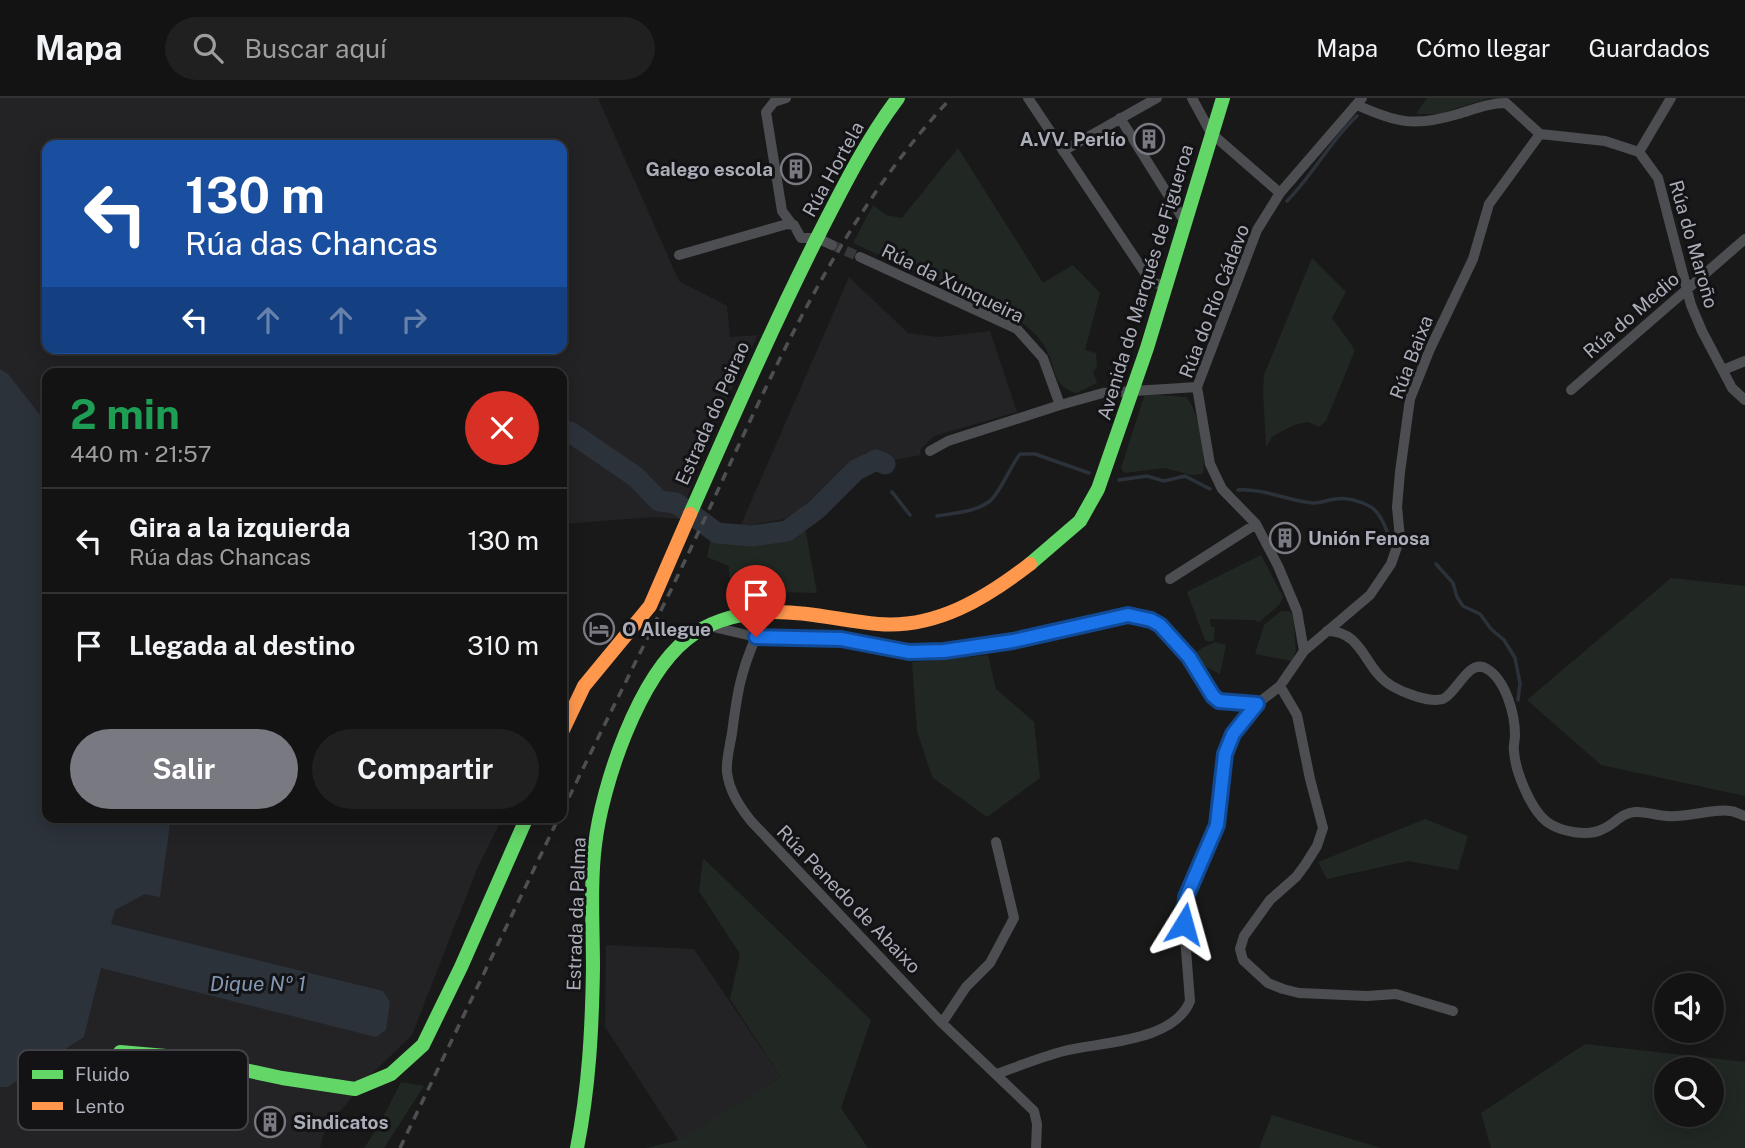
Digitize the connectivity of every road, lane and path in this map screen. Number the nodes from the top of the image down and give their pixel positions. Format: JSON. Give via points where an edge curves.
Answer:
{"nodes":[{"id":1,"x":786,"y":98,"type":"edge"},
{"id":2,"x":898,"y":98,"type":"edge"},
{"id":3,"x":1028,"y":98,"type":"edge"},
{"id":4,"x":1157,"y":98,"type":"edge"},
{"id":5,"x":1192,"y":98,"type":"edge"},
{"id":6,"x":1223,"y":98,"type":"edge"},
{"id":7,"x":1671,"y":98,"type":"edge"},
{"id":8,"x":1360,"y":102,"type":"edge"},
{"id":9,"x":1121,"y":118,"type":"junction"},
{"id":10,"x":1211,"y":133,"type":"junction"},
{"id":11,"x":1540,"y":134,"type":"junction"},
{"id":12,"x":1063,"y":151,"type":"junction"},
{"id":13,"x":1639,"y":152,"type":"junction"},
{"id":14,"x":1280,"y":193,"type":"junction"},
{"id":15,"x":791,"y":223,"type":"junction"},
{"id":16,"x":1185,"y":223,"type":"junction"},
{"id":17,"x":817,"y":239,"type":"junction"},
{"id":18,"x":1745,"y":239,"type":"edge"},
{"id":19,"x":832,"y":245,"type":"tunnel mouth"},
{"id":20,"x":679,"y":255,"type":"dead end"},
{"id":21,"x":860,"y":257,"type":"tunnel mouth"},
{"id":22,"x":1166,"y":286,"type":"junction"},
{"id":23,"x":1688,"y":288,"type":"junction"},
{"id":24,"x":1745,"y":361,"type":"edge"},
{"id":25,"x":1723,"y":370,"type":"junction"},
{"id":26,"x":1197,"y":387,"type":"junction"},
{"id":27,"x":1133,"y":390,"type":"junction"},
{"id":28,"x":1571,"y":390,"type":"dead end"},
{"id":29,"x":1745,"y":400,"type":"edge"},
{"id":30,"x":1060,"y":405,"type":"junction"},
{"id":31,"x":930,"y":451,"type":"dead end"},
{"id":32,"x":1101,"y":477,"type":"joint"},
{"id":33,"x":1256,"y":524,"type":"junction"},
{"id":34,"x":1170,"y":579,"type":"dead end"},
{"id":35,"x":704,"y":625,"type":"junction"},
{"id":36,"x":1327,"y":631,"type":"junction"},
{"id":37,"x":756,"y":637,"type":"junction"},
{"id":38,"x":1304,"y":651,"type":"junction"},
{"id":39,"x":1280,"y":686,"type":"junction"},
{"id":40,"x":1257,"y":704,"type":"junction"},
{"id":41,"x":567,"y":722,"type":"edge"},
{"id":42,"x":1745,"y":816,"type":"edge"},
{"id":43,"x":524,"y":823,"type":"edge"},
{"id":44,"x":996,"y":842,"type":"dead end"},
{"id":45,"x":1453,"y":1011,"type":"dead end"},
{"id":46,"x":942,"y":1023,"type":"junction"},
{"id":47,"x":248,"y":1071,"type":"edge"},
{"id":48,"x":997,"y":1074,"type":"junction"},
{"id":49,"x":577,"y":1148,"type":"edge"},
{"id":50,"x":1036,"y":1148,"type":"edge"}],
"edges":[{"from":1,"to":15,"type":"street","via":[[774,102],[766,112],[782,211]]},
{"from":2,"to":17,"type":"street","name":"Rúa Hortela"},
{"from":3,"to":12,"type":"street"},
{"from":4,"to":9,"type":"street"},
{"from":5,"to":10,"type":"street"},
{"from":6,"to":10,"type":"street","name":"Avenida do Marqués de Figueroa"},
{"from":7,"to":13,"type":"street"},
{"from":8,"to":11,"type":"street","via":[[1389,120],[1422,122],[1490,103],[1506,103]]},
{"from":8,"to":14,"type":"street","name":"Rúa do Río Cádavo"},
{"from":9,"to":12,"type":"street"},
{"from":9,"to":16,"type":"street"},
{"from":10,"to":14,"type":"street"},
{"from":10,"to":16,"type":"street","name":"Avenida do Marqués de Figueroa"},
{"from":11,"to":13,"type":"street","via":[[1605,141]]},
{"from":11,"to":36,"type":"street","name":"Rúa Baixa","via":[[1489,204],[1473,259],[1410,399],[1397,507],[1400,538],[1391,564],[1370,595]]},
{"from":12,"to":22,"type":"street","via":[[1151,282]]},
{"from":13,"to":23,"type":"street","name":"Rúa do Maroño","via":[[1658,178]]},
{"from":14,"to":26,"type":"street","name":"Rúa do Río Cádavo","via":[[1257,230]]},
{"from":15,"to":17,"type":"street","name":"Rúa Hortela","via":[[801,238]]},
{"from":15,"to":20,"type":"street","name":"Rúa Hortela"},
{"from":16,"to":22,"type":"street","name":"Avenida do Marqués de Figueroa"},
{"from":17,"to":19,"type":"street"},
{"from":17,"to":41,"type":"street","name":"Estrada do Peirao","via":[[776,318],[650,606],[588,680]]},
{"from":18,"to":23,"type":"street","name":"Rúa do Medio"},
{"from":21,"to":30,"type":"street","name":"Rúa da Xunqueira","via":[[1017,329],[1042,358]]},
{"from":22,"to":27,"type":"street","name":"Avenida do Marqués de Figueroa"},
{"from":23,"to":25,"type":"street","name":"Rúa do Maroño","via":[[1702,331]]},
{"from":23,"to":28,"type":"street","name":"Rúa do Medio"},
{"from":24,"to":25,"type":"street"},
{"from":25,"to":29,"type":"street","name":"Rúa do Maroño"},
{"from":26,"to":27,"type":"street"},
{"from":26,"to":33,"type":"street","name":"Rúa do Río Cádavo","via":[[1210,464],[1222,489]]},
{"from":27,"to":30,"type":"street"},
{"from":27,"to":32,"type":"street","name":"Avenida do Marqués de Figueroa"},
{"from":30,"to":31,"type":"street"},
{"from":32,"to":35,"type":"street","name":"Estrada da Palma","via":[[1078,523],[1000,586],[956,612],[902,624],[767,612]]},
{"from":33,"to":34,"type":"street"},
{"from":33,"to":38,"type":"street","name":"Rúa do Río Cádavo","via":[[1297,611]]},
{"from":35,"to":37,"type":"street"},
{"from":35,"to":49,"type":"street","name":"Estrada da Palma","via":[[659,669],[629,726],[607,784],[595,845],[590,1037]]},
{"from":36,"to":38,"type":"street","name":"Rúa Baixa"},
{"from":36,"to":42,"type":"street","via":[[1354,639],[1378,677],[1417,696],[1445,698],[1467,673],[1478,667],[1490,670],[1510,707],[1516,766],[1538,813],[1559,828],[1597,832],[1636,811],[1688,816],[1730,810]]},
{"from":37,"to":40,"type":"street","via":[[841,639],[909,652],[944,651],[1128,615],[1160,625],[1219,701]]},
{"from":37,"to":46,"type":"street","name":"Rúa Penedo de Abaixo","via":[[738,684],[728,761],[727,773],[738,803]]},
{"from":38,"to":39,"type":"street","name":"Rúa Baixa"},
{"from":39,"to":40,"type":"street","name":"Rúa Baixa"},
{"from":39,"to":45,"type":"street","via":[[1297,715],[1323,828],[1305,866],[1270,900],[1244,936],[1243,960],[1268,983],[1299,993],[1396,994]]},
{"from":40,"to":48,"type":"street","name":"Rúa Baixa","via":[[1233,734],[1225,754],[1217,825],[1186,897],[1190,1001],[1186,1010],[1168,1024],[1123,1042],[1065,1051]]},
{"from":43,"to":47,"type":"street","via":[[423,1045],[391,1074],[355,1089]]},
{"from":44,"to":46,"type":"street","via":[[1014,918],[990,963],[966,987]]},
{"from":46,"to":48,"type":"street","name":"Rúa Penedo de Abaixo"},
{"from":48,"to":50,"type":"street","name":"Rúa Penedo de Abaixo","via":[[1034,1111]]}]}
